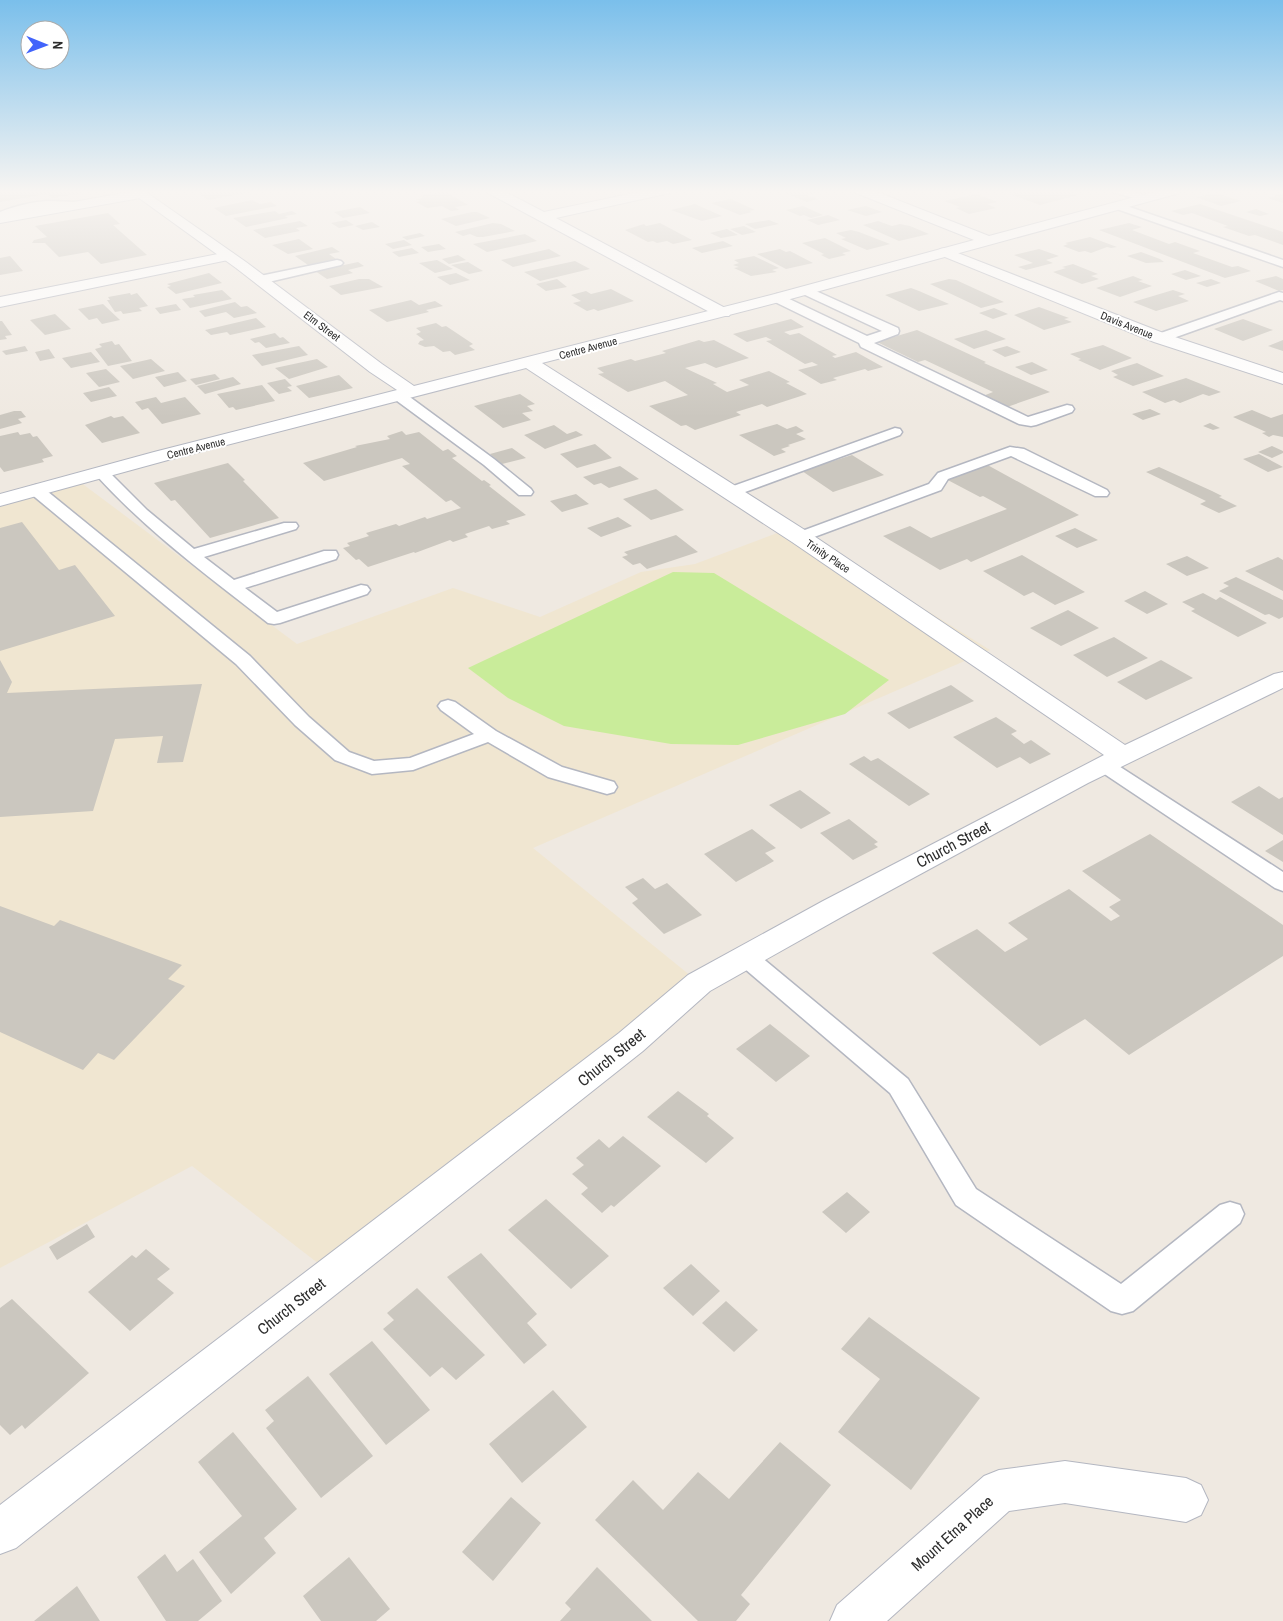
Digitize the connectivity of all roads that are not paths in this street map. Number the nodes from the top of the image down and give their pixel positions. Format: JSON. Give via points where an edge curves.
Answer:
{"nodes":[{"id":1,"x":180,"y":266,"type":"edge"},
{"id":2,"x":241,"y":266,"type":"edge"},
{"id":3,"x":321,"y":266,"type":"edge"},
{"id":4,"x":637,"y":266,"type":"edge"},
{"id":5,"x":897,"y":266,"type":"edge"},
{"id":6,"x":980,"y":266,"type":"edge"},
{"id":7,"x":260,"y":280,"type":"junction"},
{"id":8,"x":806,"y":291,"type":"junction"},
{"id":9,"x":1283,"y":297,"type":"edge"},
{"id":10,"x":777,"y":298,"type":"junction"},
{"id":11,"x":0,"y":302,"type":"edge"},
{"id":12,"x":723,"y":312,"type":"junction"},
{"id":13,"x":1160,"y":338,"type":"junction"},
{"id":14,"x":866,"y":341,"type":"junction"},
{"id":15,"x":530,"y":363,"type":"junction"},
{"id":16,"x":1283,"y":379,"type":"edge"},
{"id":17,"x":405,"y":394,"type":"junction"},
{"id":18,"x":1067,"y":409,"type":"dead end"},
{"id":19,"x":895,"y":432,"type":"dead end"},
{"id":20,"x":102,"y":473,"type":"junction"},
{"id":21,"x":36,"y":490,"type":"junction"},
{"id":22,"x":525,"y":492,"type":"dead end"},
{"id":23,"x":731,"y":492,"type":"junction"},
{"id":24,"x":1101,"y":493,"type":"dead end"},
{"id":25,"x":0,"y":500,"type":"edge"},
{"id":26,"x":290,"y":526,"type":"dead end"},
{"id":27,"x":800,"y":537,"type":"junction"},
{"id":28,"x":192,"y":555,"type":"junction"},
{"id":29,"x":330,"y":555,"type":"dead end"},
{"id":30,"x":232,"y":586,"type":"junction"},
{"id":31,"x":361,"y":590,"type":"dead end"},
{"id":32,"x":1283,"y":679,"type":"edge"},
{"id":33,"x":448,"y":706,"type":"dead end"},
{"id":34,"x":489,"y":735,"type":"junction"},
{"id":35,"x":1113,"y":760,"type":"junction"},
{"id":36,"x":607,"y":787,"type":"dead end"},
{"id":37,"x":1283,"y":882,"type":"edge"},
{"id":38,"x":746,"y":957,"type":"junction"},
{"id":39,"x":1230,"y":1214,"type":"dead end"},
{"id":40,"x":1186,"y":1500,"type":"dead end"},
{"id":41,"x":0,"y":1532,"type":"edge"},
{"id":42,"x":862,"y":1618,"type":"edge"}],
"edges":[{"from":1,"to":11,"type":"street"},
{"from":2,"to":7,"type":"street","name":"Elm Street"},
{"from":3,"to":7,"type":"lane"},
{"from":4,"to":12,"type":"street"},
{"from":5,"to":8,"type":"street","name":"Centre Avenue"},
{"from":6,"to":13,"type":"street","name":"Davis Avenue"},
{"from":7,"to":17,"type":"street","name":"Elm Street","via":[[376,368]]},
{"from":8,"to":10,"type":"street","name":"Centre Avenue"},
{"from":8,"to":14,"type":"lane","via":[[893,331]]},
{"from":9,"to":13,"type":"lane"},
{"from":10,"to":12,"type":"street","name":"Centre Avenue"},
{"from":10,"to":14,"type":"lane"},
{"from":12,"to":15,"type":"street","name":"Centre Avenue"},
{"from":13,"to":16,"type":"street","name":"Davis Avenue"},
{"from":14,"to":18,"type":"lane","via":[[866,344],[1024,420],[1031,422]]},
{"from":15,"to":17,"type":"street","name":"Centre Avenue"},
{"from":15,"to":23,"type":"street","name":"Trinity Place"},
{"from":17,"to":20,"type":"street","name":"Centre Avenue"},
{"from":17,"to":22,"type":"lane"},
{"from":19,"to":23,"type":"lane"},
{"from":20,"to":21,"type":"street","name":"Centre Avenue"},
{"from":20,"to":28,"type":"lane","via":[[127,500]]},
{"from":21,"to":25,"type":"street","name":"Centre Avenue"},
{"from":21,"to":34,"type":"lane","via":[[243,660],[302,721],[342,756],[372,768],[413,764]]},
{"from":23,"to":27,"type":"street","name":"Trinity Place"},
{"from":24,"to":27,"type":"lane","via":[[1019,452],[1010,451],[943,476],[935,487]]},
{"from":26,"to":28,"type":"lane"},
{"from":27,"to":35,"type":"street","name":"Trinity Place"},
{"from":28,"to":30,"type":"lane"},
{"from":29,"to":30,"type":"lane"},
{"from":30,"to":31,"type":"lane","via":[[274,619]]},
{"from":32,"to":35,"type":"street","name":"Church Street"},
{"from":33,"to":34,"type":"lane"},
{"from":34,"to":36,"type":"lane","via":[[555,772]]},
{"from":35,"to":37,"type":"lane"},
{"from":35,"to":38,"type":"street","name":"Church Street"},
{"from":38,"to":39,"type":"lane","via":[[899,1086],[966,1198],[1122,1301]]},
{"from":38,"to":41,"type":"street","name":"Church Street","via":[[699,983],[632,1042]]},
{"from":40,"to":42,"type":"street","name":"Mount Etna Place","via":[[1065,1482],[999,1491]]}]}
